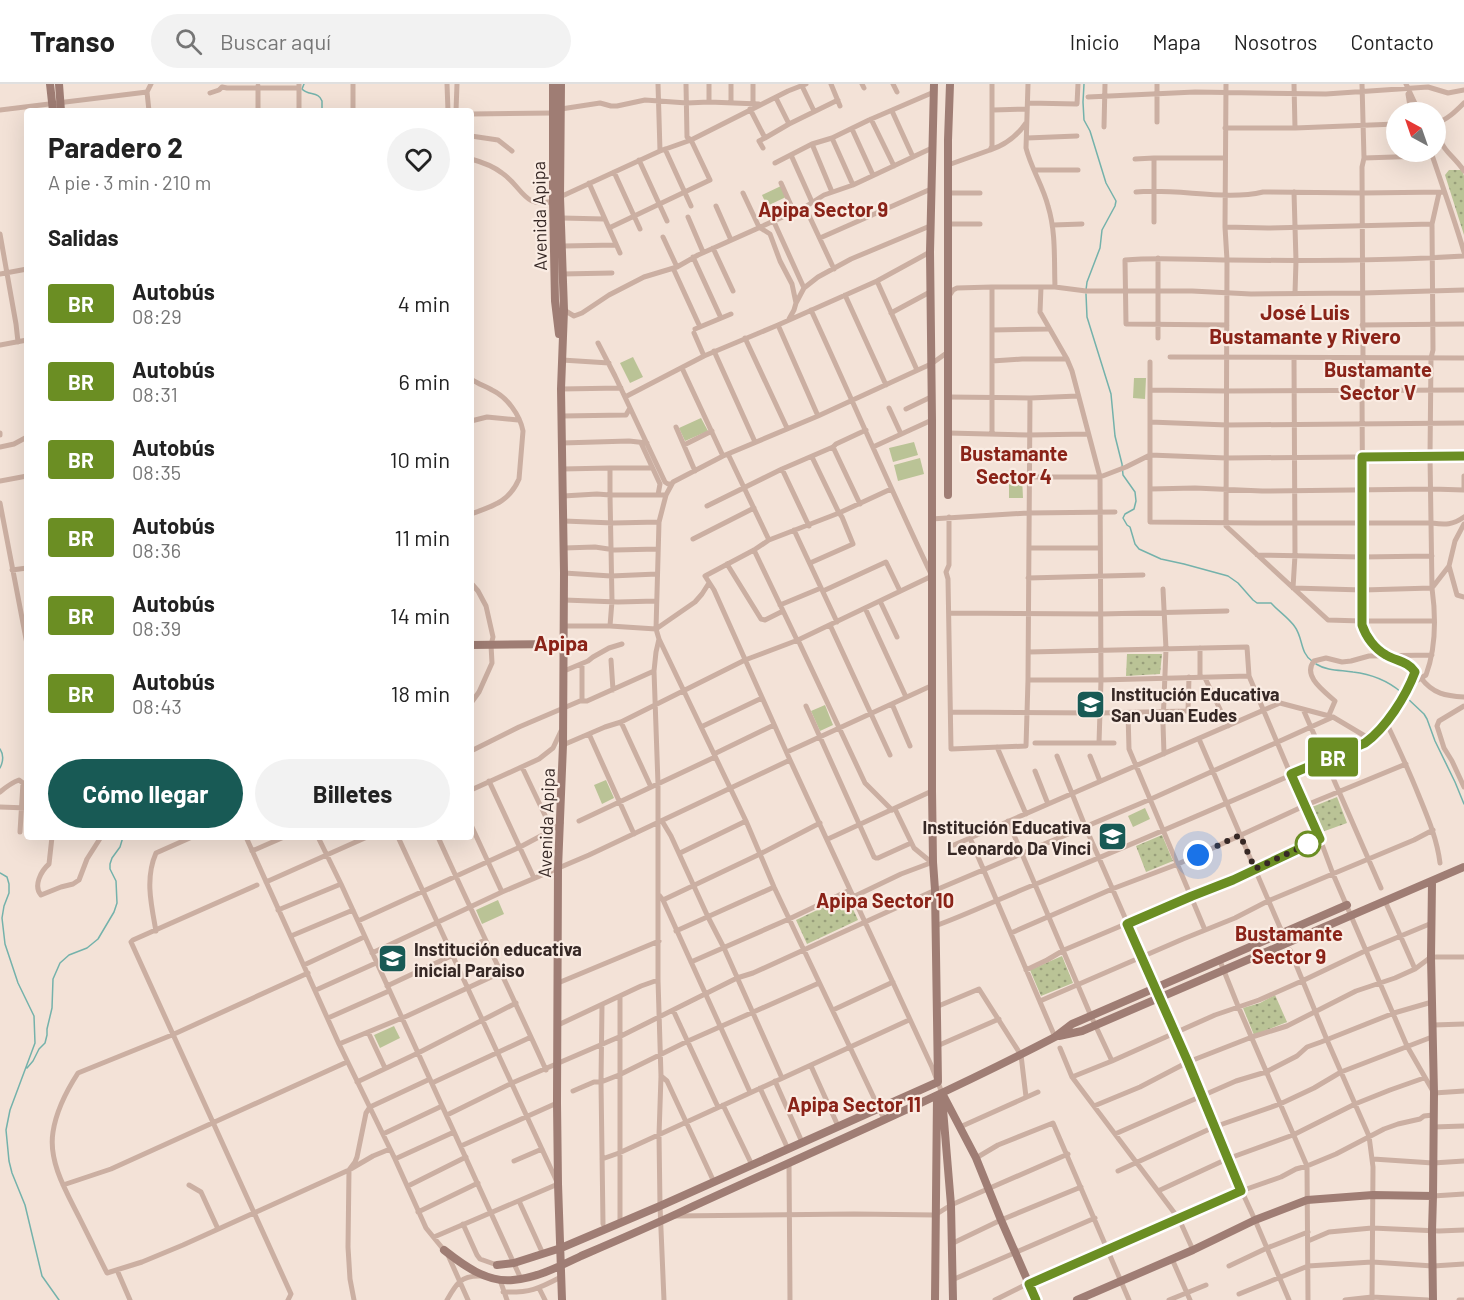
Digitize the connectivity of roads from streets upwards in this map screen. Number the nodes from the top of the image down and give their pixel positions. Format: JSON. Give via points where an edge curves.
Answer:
{"nodes":[{"id":1,"x":50,"y":84,"type":"edge"},
{"id":2,"x":59,"y":84,"type":"edge"},
{"id":3,"x":151,"y":84,"type":"edge"},
{"id":4,"x":353,"y":84,"type":"edge"},
{"id":5,"x":447,"y":84,"type":"edge"},
{"id":6,"x":456,"y":84,"type":"edge"},
{"id":7,"x":553,"y":84,"type":"edge"},
{"id":8,"x":561,"y":84,"type":"edge"},
{"id":9,"x":658,"y":84,"type":"edge"},
{"id":10,"x":686,"y":84,"type":"edge"},
{"id":11,"x":709,"y":84,"type":"edge"},
{"id":12,"x":731,"y":84,"type":"edge"},
{"id":13,"x":753,"y":84,"type":"edge"},
{"id":14,"x":788,"y":84,"type":"edge"},
{"id":15,"x":831,"y":84,"type":"edge"},
{"id":16,"x":893,"y":84,"type":"edge"},
{"id":17,"x":950,"y":84,"type":"edge"},
{"id":18,"x":992,"y":84,"type":"edge"},
{"id":19,"x":1028,"y":84,"type":"edge"},
{"id":20,"x":1077,"y":84,"type":"edge"},
{"id":21,"x":1105,"y":84,"type":"edge"},
{"id":22,"x":1157,"y":84,"type":"edge"},
{"id":23,"x":1226,"y":84,"type":"edge"},
{"id":24,"x":1294,"y":84,"type":"edge"},
{"id":25,"x":1362,"y":84,"type":"edge"},
{"id":26,"x":804,"y":85,"type":"edge"},
{"id":27,"x":258,"y":86,"type":"edge"},
{"id":28,"x":299,"y":86,"type":"edge"},
{"id":29,"x":1407,"y":86,"type":"edge"},
{"id":30,"x":934,"y":88,"type":"edge"},
{"id":31,"x":1464,"y":90,"type":"edge"},
{"id":32,"x":147,"y":92,"type":"junction"},
{"id":33,"x":897,"y":92,"type":"dead end"},
{"id":34,"x":1226,"y":92,"type":"junction"},
{"id":35,"x":1362,"y":92,"type":"junction"},
{"id":36,"x":210,"y":93,"type":"dead end"},
{"id":37,"x":1158,"y":94,"type":"junction"},
{"id":38,"x":1294,"y":94,"type":"junction"},
{"id":39,"x":1105,"y":95,"type":"junction"},
{"id":40,"x":778,"y":97,"type":"junction"},
{"id":41,"x":1088,"y":97,"type":"dead end"},
{"id":42,"x":838,"y":100,"type":"junction"},
{"id":43,"x":659,"y":102,"type":"junction"},
{"id":44,"x":709,"y":102,"type":"junction"},
{"id":45,"x":1409,"y":102,"type":"edge"},
{"id":46,"x":1414,"y":102,"type":"edge"},
{"id":47,"x":687,"y":103,"type":"junction"},
{"id":48,"x":731,"y":103,"type":"junction"},
{"id":49,"x":1464,"y":103,"type":"edge"},
{"id":50,"x":840,"y":106,"type":"dead end"},
{"id":51,"x":1027,"y":106,"type":"junction"},
{"id":52,"x":57,"y":107,"type":"edge"},
{"id":53,"x":751,"y":107,"type":"junction"},
{"id":54,"x":38,"y":108,"type":"edge"},
{"id":55,"x":149,"y":108,"type":"edge"},
{"id":56,"x":258,"y":108,"type":"edge"},
{"id":57,"x":299,"y":108,"type":"edge"},
{"id":58,"x":353,"y":108,"type":"edge"},
{"id":59,"x":448,"y":108,"type":"edge"},
{"id":60,"x":456,"y":108,"type":"edge"},
{"id":61,"x":24,"y":109,"type":"edge"},
{"id":62,"x":0,"y":110,"type":"edge"},
{"id":63,"x":993,"y":110,"type":"junction"},
{"id":64,"x":557,"y":111,"type":"junction"},
{"id":65,"x":814,"y":111,"type":"junction"},
{"id":66,"x":892,"y":111,"type":"junction"},
{"id":67,"x":474,"y":114,"type":"edge"},
{"id":68,"x":1446,"y":117,"type":"edge"},
{"id":69,"x":871,"y":119,"type":"junction"},
{"id":70,"x":1027,"y":121,"type":"junction"},
{"id":71,"x":1157,"y":122,"type":"dead end"},
{"id":72,"x":789,"y":124,"type":"junction"},
{"id":73,"x":1386,"y":125,"type":"edge"},
{"id":74,"x":1363,"y":126,"type":"junction"},
{"id":75,"x":1104,"y":127,"type":"dead end"},
{"id":76,"x":1225,"y":128,"type":"junction"},
{"id":77,"x":1295,"y":128,"type":"junction"},
{"id":78,"x":852,"y":129,"type":"junction"},
{"id":79,"x":1077,"y":135,"type":"dead end"},
{"id":80,"x":474,"y":137,"type":"edge"},
{"id":81,"x":765,"y":138,"type":"junction"},
{"id":82,"x":832,"y":138,"type":"junction"},
{"id":83,"x":1027,"y":138,"type":"junction"},
{"id":84,"x":691,"y":140,"type":"junction"},
{"id":85,"x":812,"y":144,"type":"junction"},
{"id":86,"x":763,"y":148,"type":"dead end"},
{"id":87,"x":932,"y":148,"type":"junction"},
{"id":88,"x":1446,"y":148,"type":"edge"},
{"id":89,"x":663,"y":150,"type":"junction"},
{"id":90,"x":990,"y":150,"type":"junction"},
{"id":91,"x":512,"y":151,"type":"dead end"},
{"id":92,"x":791,"y":155,"type":"junction"},
{"id":93,"x":913,"y":157,"type":"junction"},
{"id":94,"x":1154,"y":158,"type":"junction"},
{"id":95,"x":1225,"y":158,"type":"junction"},
{"id":96,"x":1386,"y":158,"type":"edge"},
{"id":97,"x":1135,"y":159,"type":"dead end"},
{"id":98,"x":1364,"y":159,"type":"junction"},
{"id":99,"x":474,"y":160,"type":"edge"},
{"id":100,"x":639,"y":160,"type":"junction"},
{"id":101,"x":1434,"y":162,"type":"edge"},
{"id":102,"x":775,"y":163,"type":"dead end"},
{"id":103,"x":948,"y":165,"type":"junction"},
{"id":104,"x":894,"y":166,"type":"junction"},
{"id":105,"x":1035,"y":170,"type":"junction"},
{"id":106,"x":1078,"y":170,"type":"dead end"},
{"id":107,"x":1464,"y":171,"type":"edge"},
{"id":108,"x":614,"y":172,"type":"junction"},
{"id":109,"x":873,"y":175,"type":"junction"},
{"id":110,"x":589,"y":183,"type":"junction"},
{"id":111,"x":781,"y":183,"type":"dead end"},
{"id":112,"x":853,"y":185,"type":"junction"},
{"id":113,"x":931,"y":189,"type":"junction"},
{"id":114,"x":1154,"y":190,"type":"junction"},
{"id":115,"x":684,"y":192,"type":"junction"},
{"id":116,"x":832,"y":192,"type":"junction"},
{"id":117,"x":1136,"y":192,"type":"dead end"},
{"id":118,"x":1294,"y":192,"type":"junction"},
{"id":119,"x":1442,"y":192,"type":"junction"},
{"id":120,"x":743,"y":193,"type":"dead end"},
{"id":121,"x":949,"y":193,"type":"junction"},
{"id":122,"x":980,"y":193,"type":"dead end"},
{"id":123,"x":1362,"y":193,"type":"junction"},
{"id":124,"x":1226,"y":194,"type":"junction"},
{"id":125,"x":556,"y":199,"type":"junction"},
{"id":126,"x":812,"y":202,"type":"junction"},
{"id":127,"x":659,"y":204,"type":"junction"},
{"id":128,"x":691,"y":206,"type":"dead end"},
{"id":129,"x":716,"y":206,"type":"dead end"},
{"id":130,"x":805,"y":207,"type":"junction"},
{"id":131,"x":794,"y":212,"type":"junction"},
{"id":132,"x":634,"y":216,"type":"junction"},
{"id":133,"x":688,"y":217,"type":"dead end"},
{"id":134,"x":562,"y":218,"type":"junction"},
{"id":135,"x":604,"y":219,"type":"junction"},
{"id":136,"x":668,"y":221,"type":"dead end"},
{"id":137,"x":774,"y":222,"type":"junction"},
{"id":138,"x":1154,"y":222,"type":"dead end"},
{"id":139,"x":949,"y":224,"type":"junction"},
{"id":140,"x":980,"y":224,"type":"dead end"},
{"id":141,"x":1082,"y":224,"type":"dead end"},
{"id":142,"x":1432,"y":224,"type":"junction"},
{"id":143,"x":1053,"y":225,"type":"junction"},
{"id":144,"x":930,"y":226,"type":"junction"},
{"id":145,"x":1362,"y":226,"type":"junction"},
{"id":146,"x":759,"y":227,"type":"junction"},
{"id":147,"x":1225,"y":227,"type":"junction"},
{"id":148,"x":1294,"y":227,"type":"junction"},
{"id":149,"x":609,"y":228,"type":"junction"},
{"id":150,"x":640,"y":229,"type":"dead end"},
{"id":151,"x":0,"y":234,"type":"edge"},
{"id":152,"x":663,"y":237,"type":"dead end"},
{"id":153,"x":820,"y":238,"type":"junction"},
{"id":154,"x":731,"y":240,"type":"junction"},
{"id":155,"x":616,"y":245,"type":"junction"},
{"id":156,"x":563,"y":246,"type":"junction"},
{"id":157,"x":713,"y":248,"type":"junction"},
{"id":158,"x":703,"y":252,"type":"junction"},
{"id":159,"x":930,"y":252,"type":"junction"},
{"id":160,"x":620,"y":253,"type":"dead end"},
{"id":161,"x":1464,"y":254,"type":"edge"},
{"id":162,"x":693,"y":257,"type":"junction"},
{"id":163,"x":1158,"y":258,"type":"junction"},
{"id":164,"x":1432,"y":258,"type":"junction"},
{"id":165,"x":1227,"y":260,"type":"junction"},
{"id":166,"x":1362,"y":260,"type":"junction"},
{"id":167,"x":1296,"y":261,"type":"junction"},
{"id":168,"x":675,"y":267,"type":"junction"},
{"id":169,"x":24,"y":269,"type":"edge"},
{"id":170,"x":834,"y":269,"type":"junction"},
{"id":171,"x":7,"y":272,"type":"junction"},
{"id":172,"x":612,"y":273,"type":"dead end"},
{"id":173,"x":0,"y":274,"type":"edge"},
{"id":174,"x":562,"y":274,"type":"junction"},
{"id":175,"x":877,"y":280,"type":"junction"},
{"id":176,"x":992,"y":286,"type":"junction"},
{"id":177,"x":1054,"y":286,"type":"junction"},
{"id":178,"x":1041,"y":287,"type":"junction"},
{"id":179,"x":804,"y":288,"type":"junction"},
{"id":180,"x":1464,"y":290,"type":"edge"},
{"id":181,"x":733,"y":291,"type":"dead end"},
{"id":182,"x":930,"y":292,"type":"junction"},
{"id":183,"x":1126,"y":292,"type":"junction"},
{"id":184,"x":1158,"y":292,"type":"junction"},
{"id":185,"x":1227,"y":292,"type":"junction"},
{"id":186,"x":1432,"y":292,"type":"junction"},
{"id":187,"x":1294,"y":293,"type":"junction"},
{"id":188,"x":1363,"y":293,"type":"junction"},
{"id":189,"x":845,"y":295,"type":"junction"},
{"id":190,"x":949,"y":297,"type":"junction"},
{"id":191,"x":796,"y":303,"type":"junction"},
{"id":192,"x":564,"y":310,"type":"junction"},
{"id":193,"x":811,"y":310,"type":"junction"},
{"id":194,"x":891,"y":313,"type":"junction"},
{"id":195,"x":731,"y":314,"type":"dead end"},
{"id":196,"x":722,"y":318,"type":"junction"},
{"id":197,"x":787,"y":321,"type":"junction"},
{"id":198,"x":1158,"y":324,"type":"junction"},
{"id":199,"x":1464,"y":324,"type":"edge"},
{"id":200,"x":1227,"y":325,"type":"junction"},
{"id":201,"x":1362,"y":325,"type":"junction"},
{"id":202,"x":1432,"y":325,"type":"junction"},
{"id":203,"x":778,"y":326,"type":"junction"},
{"id":204,"x":1048,"y":328,"type":"junction"},
{"id":205,"x":696,"y":330,"type":"junction"},
{"id":206,"x":992,"y":330,"type":"junction"},
{"id":207,"x":745,"y":338,"type":"junction"},
{"id":208,"x":1158,"y":338,"type":"dead end"},
{"id":209,"x":24,"y":341,"type":"edge"},
{"id":210,"x":18,"y":342,"type":"junction"},
{"id":211,"x":598,"y":343,"type":"dead end"},
{"id":212,"x":0,"y":345,"type":"edge"},
{"id":213,"x":562,"y":348,"type":"junction"},
{"id":214,"x":714,"y":351,"type":"junction"},
{"id":215,"x":948,"y":352,"type":"junction"},
{"id":216,"x":704,"y":356,"type":"junction"},
{"id":217,"x":1170,"y":357,"type":"dead end"},
{"id":218,"x":1227,"y":357,"type":"junction"},
{"id":219,"x":1294,"y":358,"type":"junction"},
{"id":220,"x":1363,"y":358,"type":"junction"},
{"id":221,"x":1431,"y":358,"type":"junction"},
{"id":222,"x":1464,"y":358,"type":"edge"},
{"id":223,"x":1066,"y":359,"type":"junction"},
{"id":224,"x":562,"y":360,"type":"junction"},
{"id":225,"x":992,"y":362,"type":"junction"},
{"id":226,"x":1150,"y":362,"type":"dead end"},
{"id":227,"x":609,"y":363,"type":"junction"},
{"id":228,"x":932,"y":364,"type":"junction"},
{"id":229,"x":682,"y":368,"type":"junction"},
{"id":230,"x":917,"y":370,"type":"junction"},
{"id":231,"x":474,"y":381,"type":"edge"},
{"id":232,"x":886,"y":385,"type":"junction"},
{"id":233,"x":621,"y":388,"type":"junction"},
{"id":234,"x":561,"y":389,"type":"junction"},
{"id":235,"x":1150,"y":390,"type":"junction"},
{"id":236,"x":1464,"y":390,"type":"edge"},
{"id":237,"x":1226,"y":391,"type":"junction"},
{"id":238,"x":1431,"y":391,"type":"junction"},
{"id":239,"x":1294,"y":392,"type":"junction"},
{"id":240,"x":1362,"y":392,"type":"junction"},
{"id":241,"x":1078,"y":396,"type":"junction"},
{"id":242,"x":625,"y":397,"type":"junction"},
{"id":243,"x":931,"y":397,"type":"junction"},
{"id":244,"x":948,"y":397,"type":"junction"},
{"id":245,"x":992,"y":397,"type":"junction"},
{"id":246,"x":1030,"y":398,"type":"junction"},
{"id":247,"x":852,"y":400,"type":"junction"},
{"id":248,"x":630,"y":408,"type":"junction"},
{"id":249,"x":889,"y":408,"type":"dead end"},
{"id":250,"x":906,"y":409,"type":"dead end"},
{"id":251,"x":562,"y":416,"type":"junction"},
{"id":252,"x":818,"y":416,"type":"junction"},
{"id":253,"x":474,"y":420,"type":"edge"},
{"id":254,"x":519,"y":420,"type":"junction"},
{"id":255,"x":932,"y":420,"type":"junction"},
{"id":256,"x":1150,"y":422,"type":"junction"},
{"id":257,"x":1431,"y":423,"type":"junction"},
{"id":258,"x":1464,"y":423,"type":"edge"},
{"id":259,"x":1294,"y":424,"type":"junction"},
{"id":260,"x":1363,"y":424,"type":"junction"},
{"id":261,"x":1227,"y":425,"type":"junction"},
{"id":262,"x":676,"y":427,"type":"dead end"},
{"id":263,"x":787,"y":428,"type":"junction"},
{"id":264,"x":866,"y":430,"type":"junction"},
{"id":265,"x":712,"y":431,"type":"junction"},
{"id":266,"x":948,"y":433,"type":"junction"},
{"id":267,"x":901,"y":434,"type":"junction"},
{"id":268,"x":992,"y":434,"type":"junction"},
{"id":269,"x":1088,"y":434,"type":"junction"},
{"id":270,"x":1029,"y":435,"type":"junction"},
{"id":271,"x":24,"y":439,"type":"edge"},
{"id":272,"x":755,"y":442,"type":"junction"},
{"id":273,"x":562,"y":443,"type":"junction"},
{"id":274,"x":644,"y":443,"type":"junction"},
{"id":275,"x":684,"y":445,"type":"junction"},
{"id":276,"x":0,"y":447,"type":"edge"},
{"id":277,"x":834,"y":447,"type":"junction"},
{"id":278,"x":873,"y":447,"type":"junction"},
{"id":279,"x":726,"y":455,"type":"junction"},
{"id":280,"x":1150,"y":456,"type":"junction"},
{"id":281,"x":1430,"y":456,"type":"junction"},
{"id":282,"x":1464,"y":456,"type":"edge"},
{"id":283,"x":812,"y":457,"type":"junction"},
{"id":284,"x":1362,"y":457,"type":"junction"},
{"id":285,"x":1226,"y":458,"type":"junction"},
{"id":286,"x":1294,"y":458,"type":"junction"},
{"id":287,"x":610,"y":468,"type":"junction"},
{"id":288,"x":652,"y":468,"type":"junction"},
{"id":289,"x":562,"y":469,"type":"junction"},
{"id":290,"x":782,"y":469,"type":"junction"},
{"id":291,"x":695,"y":471,"type":"junction"},
{"id":292,"x":1464,"y":476,"type":"edge"},
{"id":293,"x":24,"y":477,"type":"edge"},
{"id":294,"x":1029,"y":477,"type":"junction"},
{"id":295,"x":1100,"y":477,"type":"junction"},
{"id":296,"x":0,"y":481,"type":"edge"},
{"id":297,"x":671,"y":484,"type":"junction"},
{"id":298,"x":744,"y":488,"type":"junction"},
{"id":299,"x":891,"y":489,"type":"junction"},
{"id":300,"x":1150,"y":489,"type":"junction"},
{"id":301,"x":1226,"y":489,"type":"junction"},
{"id":302,"x":1432,"y":489,"type":"junction"},
{"id":303,"x":1464,"y":489,"type":"edge"},
{"id":304,"x":1294,"y":490,"type":"junction"},
{"id":305,"x":1362,"y":490,"type":"junction"},
{"id":306,"x":610,"y":495,"type":"junction"},
{"id":307,"x":658,"y":495,"type":"junction"},
{"id":308,"x":666,"y":495,"type":"junction"},
{"id":309,"x":948,"y":495,"type":"dead end"},
{"id":310,"x":563,"y":496,"type":"junction"},
{"id":311,"x":0,"y":503,"type":"edge"},
{"id":312,"x":860,"y":504,"type":"junction"},
{"id":313,"x":707,"y":506,"type":"dead end"},
{"id":314,"x":754,"y":508,"type":"junction"},
{"id":315,"x":1101,"y":512,"type":"junction"},
{"id":316,"x":1115,"y":512,"type":"dead end"},
{"id":317,"x":474,"y":513,"type":"edge"},
{"id":318,"x":839,"y":513,"type":"junction"},
{"id":319,"x":1028,"y":513,"type":"junction"},
{"id":320,"x":949,"y":517,"type":"junction"},
{"id":321,"x":1464,"y":517,"type":"edge"},
{"id":322,"x":931,"y":519,"type":"junction"},
{"id":323,"x":564,"y":521,"type":"junction"},
{"id":324,"x":610,"y":522,"type":"junction"},
{"id":325,"x":659,"y":522,"type":"junction"},
{"id":326,"x":1226,"y":522,"type":"junction"},
{"id":327,"x":1432,"y":523,"type":"junction"},
{"id":328,"x":1294,"y":524,"type":"junction"},
{"id":329,"x":1362,"y":524,"type":"junction"},
{"id":330,"x":1464,"y":524,"type":"edge"},
{"id":331,"x":809,"y":526,"type":"junction"},
{"id":332,"x":794,"y":530,"type":"junction"},
{"id":333,"x":693,"y":539,"type":"dead end"},
{"id":334,"x":769,"y":540,"type":"junction"},
{"id":335,"x":564,"y":548,"type":"junction"},
{"id":336,"x":1029,"y":548,"type":"junction"},
{"id":337,"x":1100,"y":548,"type":"junction"},
{"id":338,"x":611,"y":549,"type":"junction"},
{"id":339,"x":658,"y":549,"type":"junction"},
{"id":340,"x":754,"y":550,"type":"junction"},
{"id":341,"x":1257,"y":555,"type":"junction"},
{"id":342,"x":1294,"y":555,"type":"junction"},
{"id":343,"x":1432,"y":555,"type":"junction"},
{"id":344,"x":1362,"y":557,"type":"junction"},
{"id":345,"x":810,"y":563,"type":"junction"},
{"id":346,"x":726,"y":564,"type":"junction"},
{"id":347,"x":1449,"y":566,"type":"junction"},
{"id":348,"x":24,"y":568,"type":"edge"},
{"id":349,"x":12,"y":570,"type":"junction"},
{"id":350,"x":564,"y":573,"type":"junction"},
{"id":351,"x":657,"y":574,"type":"junction"},
{"id":352,"x":1143,"y":575,"type":"dead end"},
{"id":353,"x":611,"y":576,"type":"junction"},
{"id":354,"x":932,"y":576,"type":"junction"},
{"id":355,"x":1100,"y":577,"type":"junction"},
{"id":356,"x":1028,"y":578,"type":"junction"},
{"id":357,"x":709,"y":583,"type":"junction"},
{"id":358,"x":474,"y":586,"type":"edge"},
{"id":359,"x":1293,"y":588,"type":"junction"},
{"id":360,"x":1432,"y":588,"type":"junction"},
{"id":361,"x":822,"y":589,"type":"junction"},
{"id":362,"x":1163,"y":589,"type":"dead end"},
{"id":363,"x":1363,"y":590,"type":"junction"},
{"id":364,"x":900,"y":591,"type":"junction"},
{"id":365,"x":1464,"y":597,"type":"edge"},
{"id":366,"x":564,"y":600,"type":"junction"},
{"id":367,"x":656,"y":601,"type":"junction"},
{"id":368,"x":880,"y":601,"type":"junction"},
{"id":369,"x":612,"y":602,"type":"junction"},
{"id":370,"x":780,"y":605,"type":"junction"},
{"id":371,"x":865,"y":609,"type":"junction"},
{"id":372,"x":1227,"y":610,"type":"dead end"},
{"id":373,"x":783,"y":611,"type":"junction"},
{"id":374,"x":1164,"y":612,"type":"junction"},
{"id":375,"x":949,"y":613,"type":"junction"},
{"id":376,"x":1101,"y":614,"type":"junction"},
{"id":377,"x":1029,"y":615,"type":"junction"},
{"id":378,"x":1361,"y":621,"type":"junction"},
{"id":379,"x":1434,"y":621,"type":"junction"},
{"id":380,"x":837,"y":622,"type":"junction"},
{"id":381,"x":830,"y":625,"type":"junction"},
{"id":382,"x":564,"y":626,"type":"junction"},
{"id":383,"x":610,"y":626,"type":"junction"},
{"id":384,"x":24,"y":629,"type":"edge"},
{"id":385,"x":656,"y":629,"type":"junction"},
{"id":386,"x":897,"y":637,"type":"dead end"},
{"id":387,"x":659,"y":639,"type":"junction"},
{"id":388,"x":797,"y":640,"type":"junction"},
{"id":389,"x":563,"y":644,"type":"junction"},
{"id":390,"x":622,"y":644,"type":"dead end"},
{"id":391,"x":474,"y":645,"type":"edge"},
{"id":392,"x":491,"y":645,"type":"junction"},
{"id":393,"x":1200,"y":648,"type":"junction"},
{"id":394,"x":1166,"y":649,"type":"junction"},
{"id":395,"x":1101,"y":650,"type":"junction"},
{"id":396,"x":1029,"y":652,"type":"junction"},
{"id":397,"x":1432,"y":655,"type":"junction"},
{"id":398,"x":1386,"y":656,"type":"junction"},
{"id":399,"x":611,"y":660,"type":"dead end"},
{"id":400,"x":745,"y":660,"type":"junction"},
{"id":401,"x":582,"y":664,"type":"junction"},
{"id":402,"x":564,"y":671,"type":"junction"},
{"id":403,"x":654,"y":671,"type":"junction"},
{"id":404,"x":1249,"y":676,"type":"junction"},
{"id":405,"x":1189,"y":677,"type":"junction"},
{"id":406,"x":1202,"y":677,"type":"junction"},
{"id":407,"x":1421,"y":678,"type":"junction"},
{"id":408,"x":1165,"y":679,"type":"junction"},
{"id":409,"x":1028,"y":680,"type":"junction"},
{"id":410,"x":1101,"y":680,"type":"junction"},
{"id":411,"x":1411,"y":684,"type":"junction"},
{"id":412,"x":933,"y":685,"type":"junction"},
{"id":413,"x":613,"y":690,"type":"junction"},
{"id":414,"x":684,"y":690,"type":"junction"},
{"id":415,"x":906,"y":697,"type":"junction"},
{"id":416,"x":1464,"y":697,"type":"edge"},
{"id":417,"x":762,"y":698,"type":"junction"},
{"id":418,"x":474,"y":699,"type":"edge"},
{"id":419,"x":582,"y":701,"type":"junction"},
{"id":420,"x":892,"y":704,"type":"junction"},
{"id":421,"x":656,"y":705,"type":"junction"},
{"id":422,"x":806,"y":706,"type":"dead end"},
{"id":423,"x":1462,"y":707,"type":"edge"},
{"id":424,"x":563,"y":708,"type":"junction"},
{"id":425,"x":1303,"y":709,"type":"junction"},
{"id":426,"x":1263,"y":711,"type":"junction"},
{"id":427,"x":951,"y":712,"type":"junction"},
{"id":428,"x":1027,"y":712,"type":"junction"},
{"id":429,"x":1128,"y":712,"type":"junction"},
{"id":430,"x":1164,"y":712,"type":"junction"},
{"id":431,"x":1100,"y":713,"type":"junction"},
{"id":432,"x":871,"y":714,"type":"junction"},
{"id":433,"x":1464,"y":714,"type":"edge"},
{"id":434,"x":1331,"y":716,"type":"junction"},
{"id":435,"x":1386,"y":722,"type":"junction"},
{"id":436,"x":621,"y":723,"type":"junction"},
{"id":437,"x":563,"y":724,"type":"junction"},
{"id":438,"x":774,"y":725,"type":"junction"},
{"id":439,"x":1228,"y":726,"type":"junction"},
{"id":440,"x":701,"y":727,"type":"junction"},
{"id":441,"x":839,"y":728,"type":"junction"},
{"id":442,"x":1310,"y":728,"type":"junction"},
{"id":443,"x":589,"y":734,"type":"junction"},
{"id":444,"x":819,"y":736,"type":"junction"},
{"id":445,"x":1199,"y":739,"type":"junction"},
{"id":446,"x":1370,"y":739,"type":"junction"},
{"id":447,"x":1035,"y":743,"type":"dead end"},
{"id":448,"x":1099,"y":743,"type":"junction"},
{"id":449,"x":1114,"y":743,"type":"dead end"},
{"id":450,"x":1278,"y":743,"type":"junction"},
{"id":451,"x":563,"y":745,"type":"junction"},
{"id":452,"x":910,"y":746,"type":"dead end"},
{"id":453,"x":997,"y":747,"type":"junction"},
{"id":454,"x":474,"y":750,"type":"edge"},
{"id":455,"x":787,"y":752,"type":"junction"},
{"id":456,"x":1164,"y":754,"type":"junction"},
{"id":457,"x":715,"y":755,"type":"junction"},
{"id":458,"x":891,"y":755,"type":"dead end"},
{"id":459,"x":1058,"y":756,"type":"dead end"},
{"id":460,"x":1090,"y":756,"type":"dead end"},
{"id":461,"x":790,"y":760,"type":"junction"},
{"id":462,"x":1325,"y":760,"type":"junction"},
{"id":463,"x":1406,"y":764,"type":"junction"},
{"id":464,"x":1136,"y":766,"type":"junction"},
{"id":465,"x":522,"y":767,"type":"junction"},
{"id":466,"x":1035,"y":771,"type":"dead end"},
{"id":467,"x":1213,"y":771,"type":"junction"},
{"id":468,"x":1291,"y":774,"type":"junction"},
{"id":469,"x":1101,"y":781,"type":"junction"},
{"id":470,"x":489,"y":782,"type":"junction"},
{"id":471,"x":658,"y":784,"type":"junction"},
{"id":472,"x":651,"y":787,"type":"junction"},
{"id":473,"x":1464,"y":787,"type":"edge"},
{"id":474,"x":474,"y":789,"type":"edge"},
{"id":475,"x":730,"y":789,"type":"junction"},
{"id":476,"x":932,"y":791,"type":"junction"},
{"id":477,"x":0,"y":792,"type":"edge"},
{"id":478,"x":1339,"y":792,"type":"junction"},
{"id":479,"x":1071,"y":794,"type":"junction"},
{"id":480,"x":1151,"y":799,"type":"junction"},
{"id":481,"x":620,"y":802,"type":"junction"},
{"id":482,"x":1226,"y":803,"type":"junction"},
{"id":483,"x":1048,"y":804,"type":"junction"},
{"id":484,"x":1304,"y":806,"type":"junction"},
{"id":485,"x":0,"y":807,"type":"edge"},
{"id":486,"x":24,"y":808,"type":"edge"},
{"id":487,"x":894,"y":809,"type":"junction"},
{"id":488,"x":1026,"y":814,"type":"junction"},
{"id":489,"x":579,"y":821,"type":"dead end"},
{"id":490,"x":746,"y":821,"type":"junction"},
{"id":491,"x":1008,"y":821,"type":"junction"},
{"id":492,"x":660,"y":822,"type":"junction"},
{"id":493,"x":561,"y":823,"type":"junction"},
{"id":494,"x":820,"y":823,"type":"junction"},
{"id":495,"x":860,"y":825,"type":"junction"},
{"id":496,"x":1085,"y":826,"type":"junction"},
{"id":497,"x":552,"y":830,"type":"junction"},
{"id":498,"x":1433,"y":830,"type":"junction"},
{"id":499,"x":474,"y":831,"type":"edge"},
{"id":500,"x":1164,"y":831,"type":"junction"},
{"id":501,"x":20,"y":832,"type":"dead end"},
{"id":502,"x":634,"y":834,"type":"junction"},
{"id":503,"x":1240,"y":835,"type":"junction"},
{"id":504,"x":970,"y":838,"type":"junction"},
{"id":505,"x":828,"y":839,"type":"junction"},
{"id":506,"x":1320,"y":839,"type":"junction"},
{"id":507,"x":52,"y":840,"type":"edge"},
{"id":508,"x":99,"y":840,"type":"edge"},
{"id":509,"x":185,"y":840,"type":"edge"},
{"id":510,"x":247,"y":840,"type":"edge"},
{"id":511,"x":277,"y":840,"type":"edge"},
{"id":512,"x":320,"y":840,"type":"edge"},
{"id":513,"x":360,"y":840,"type":"edge"},
{"id":514,"x":399,"y":840,"type":"edge"},
{"id":515,"x":439,"y":840,"type":"edge"},
{"id":516,"x":911,"y":843,"type":"junction"},
{"id":517,"x":954,"y":845,"type":"dead end"},
{"id":518,"x":520,"y":847,"type":"junction"},
{"id":519,"x":252,"y":850,"type":"junction"},
{"id":520,"x":680,"y":853,"type":"junction"},
{"id":521,"x":1022,"y":853,"type":"junction"},
{"id":522,"x":760,"y":854,"type":"junction"},
{"id":523,"x":327,"y":855,"type":"junction"},
{"id":524,"x":1100,"y":858,"type":"junction"},
{"id":525,"x":1368,"y":859,"type":"junction"},
{"id":526,"x":488,"y":861,"type":"junction"},
{"id":527,"x":932,"y":862,"type":"junction"},
{"id":528,"x":1440,"y":863,"type":"dead end"},
{"id":529,"x":1178,"y":864,"type":"junction"},
{"id":530,"x":1464,"y":867,"type":"edge"},
{"id":531,"x":558,"y":868,"type":"junction"},
{"id":532,"x":1255,"y":869,"type":"junction"},
{"id":533,"x":984,"y":870,"type":"junction"},
{"id":534,"x":1333,"y":874,"type":"junction"},
{"id":535,"x":455,"y":876,"type":"junction"},
{"id":536,"x":534,"y":878,"type":"junction"},
{"id":537,"x":266,"y":882,"type":"junction"},
{"id":538,"x":1432,"y":882,"type":"junction"},
{"id":539,"x":341,"y":884,"type":"junction"},
{"id":540,"x":1035,"y":884,"type":"junction"},
{"id":541,"x":257,"y":885,"type":"dead end"},
{"id":542,"x":694,"y":885,"type":"junction"},
{"id":543,"x":774,"y":886,"type":"junction"},
{"id":544,"x":1381,"y":888,"type":"dead end"},
{"id":545,"x":1112,"y":889,"type":"junction"},
{"id":546,"x":423,"y":890,"type":"junction"},
{"id":547,"x":850,"y":890,"type":"junction"},
{"id":548,"x":935,"y":890,"type":"junction"},
{"id":549,"x":502,"y":892,"type":"junction"},
{"id":550,"x":658,"y":895,"type":"junction"},
{"id":551,"x":1192,"y":896,"type":"junction"},
{"id":552,"x":853,"y":897,"type":"junction"},
{"id":553,"x":663,"y":900,"type":"junction"},
{"id":554,"x":997,"y":901,"type":"junction"},
{"id":555,"x":1268,"y":901,"type":"junction"},
{"id":556,"x":1385,"y":901,"type":"junction"},
{"id":557,"x":1347,"y":905,"type":"junction"},
{"id":558,"x":470,"y":907,"type":"junction"},
{"id":559,"x":278,"y":910,"type":"junction"},
{"id":560,"x":352,"y":910,"type":"junction"},
{"id":561,"x":1352,"y":915,"type":"junction"},
{"id":562,"x":708,"y":917,"type":"junction"},
{"id":563,"x":1049,"y":917,"type":"junction"},
{"id":564,"x":789,"y":919,"type":"junction"},
{"id":565,"x":357,"y":921,"type":"junction"},
{"id":566,"x":865,"y":922,"type":"junction"},
{"id":567,"x":438,"y":923,"type":"junction"},
{"id":568,"x":1432,"y":923,"type":"junction"},
{"id":569,"x":1127,"y":924,"type":"junction"},
{"id":570,"x":935,"y":926,"type":"junction"},
{"id":571,"x":156,"y":930,"type":"junction"},
{"id":572,"x":676,"y":930,"type":"junction"},
{"id":573,"x":1205,"y":930,"type":"junction"},
{"id":574,"x":1282,"y":932,"type":"junction"},
{"id":575,"x":1011,"y":933,"type":"junction"},
{"id":576,"x":291,"y":936,"type":"junction"},
{"id":577,"x":1401,"y":936,"type":"junction"},
{"id":578,"x":364,"y":937,"type":"junction"},
{"id":579,"x":485,"y":940,"type":"junction"},
{"id":580,"x":658,"y":941,"type":"junction"},
{"id":581,"x":724,"y":948,"type":"junction"},
{"id":582,"x":804,"y":949,"type":"junction"},
{"id":583,"x":1064,"y":950,"type":"junction"},
{"id":584,"x":1290,"y":950,"type":"dead end"},
{"id":585,"x":1367,"y":950,"type":"junction"},
{"id":586,"x":372,"y":953,"type":"junction"},
{"id":587,"x":453,"y":955,"type":"junction"},
{"id":588,"x":1142,"y":956,"type":"junction"},
{"id":589,"x":1431,"y":957,"type":"junction"},
{"id":590,"x":1464,"y":957,"type":"edge"},
{"id":591,"x":1220,"y":961,"type":"junction"},
{"id":592,"x":691,"y":962,"type":"junction"},
{"id":593,"x":376,"y":963,"type":"junction"},
{"id":594,"x":304,"y":965,"type":"junction"},
{"id":595,"x":1415,"y":969,"type":"junction"},
{"id":596,"x":1026,"y":970,"type":"junction"},
{"id":597,"x":1224,"y":970,"type":"junction"},
{"id":598,"x":502,"y":972,"type":"junction"},
{"id":599,"x":308,"y":973,"type":"junction"},
{"id":600,"x":737,"y":978,"type":"junction"},
{"id":601,"x":658,"y":980,"type":"junction"},
{"id":602,"x":1302,"y":981,"type":"junction"},
{"id":603,"x":893,"y":982,"type":"junction"},
{"id":604,"x":1380,"y":982,"type":"junction"},
{"id":605,"x":558,"y":983,"type":"junction"},
{"id":606,"x":819,"y":983,"type":"junction"},
{"id":607,"x":1078,"y":985,"type":"junction"},
{"id":608,"x":468,"y":988,"type":"junction"},
{"id":609,"x":1156,"y":988,"type":"junction"},
{"id":610,"x":388,"y":989,"type":"junction"},
{"id":611,"x":316,"y":990,"type":"junction"},
{"id":612,"x":705,"y":994,"type":"junction"},
{"id":613,"x":620,"y":997,"type":"junction"},
{"id":614,"x":1160,"y":998,"type":"junction"},
{"id":615,"x":1040,"y":1001,"type":"junction"},
{"id":616,"x":1432,"y":1002,"type":"junction"},
{"id":617,"x":516,"y":1003,"type":"junction"},
{"id":618,"x":602,"y":1005,"type":"junction"},
{"id":619,"x":936,"y":1006,"type":"junction"},
{"id":620,"x":1238,"y":1006,"type":"junction"},
{"id":621,"x":674,"y":1010,"type":"junction"},
{"id":622,"x":832,"y":1010,"type":"junction"},
{"id":623,"x":1316,"y":1011,"type":"junction"},
{"id":624,"x":753,"y":1012,"type":"junction"},
{"id":625,"x":1394,"y":1013,"type":"junction"},
{"id":626,"x":1091,"y":1016,"type":"junction"},
{"id":627,"x":659,"y":1017,"type":"junction"},
{"id":628,"x":328,"y":1018,"type":"junction"},
{"id":629,"x":402,"y":1018,"type":"junction"},
{"id":630,"x":999,"y":1019,"type":"junction"},
{"id":631,"x":909,"y":1020,"type":"junction"},
{"id":632,"x":483,"y":1021,"type":"junction"},
{"id":633,"x":1464,"y":1024,"type":"edge"},
{"id":634,"x":558,"y":1025,"type":"junction"},
{"id":635,"x":1432,"y":1025,"type":"junction"},
{"id":636,"x":1096,"y":1026,"type":"junction"},
{"id":637,"x":720,"y":1027,"type":"junction"},
{"id":638,"x":368,"y":1032,"type":"junction"},
{"id":639,"x":1175,"y":1033,"type":"junction"},
{"id":640,"x":172,"y":1035,"type":"junction"},
{"id":641,"x":531,"y":1037,"type":"junction"},
{"id":642,"x":619,"y":1037,"type":"junction"},
{"id":643,"x":1055,"y":1037,"type":"junction"},
{"id":644,"x":1252,"y":1037,"type":"junction"},
{"id":645,"x":1432,"y":1038,"type":"junction"},
{"id":646,"x":1327,"y":1040,"type":"junction"},
{"id":647,"x":688,"y":1041,"type":"junction"},
{"id":648,"x":339,"y":1044,"type":"junction"},
{"id":649,"x":602,"y":1044,"type":"junction"},
{"id":650,"x":937,"y":1046,"type":"junction"},
{"id":651,"x":1407,"y":1046,"type":"junction"},
{"id":652,"x":849,"y":1047,"type":"junction"},
{"id":653,"x":1060,"y":1048,"type":"dead end"},
{"id":654,"x":497,"y":1052,"type":"junction"},
{"id":655,"x":418,"y":1053,"type":"junction"},
{"id":656,"x":660,"y":1055,"type":"junction"},
{"id":657,"x":1021,"y":1055,"type":"junction"},
{"id":658,"x":1112,"y":1061,"type":"junction"},
{"id":659,"x":347,"y":1062,"type":"junction"},
{"id":660,"x":1188,"y":1062,"type":"junction"},
{"id":661,"x":557,"y":1063,"type":"junction"},
{"id":662,"x":811,"y":1066,"type":"junction"},
{"id":663,"x":385,"y":1068,"type":"junction"},
{"id":664,"x":546,"y":1070,"type":"junction"},
{"id":665,"x":1266,"y":1072,"type":"junction"},
{"id":666,"x":1341,"y":1072,"type":"junction"},
{"id":667,"x":620,"y":1075,"type":"junction"},
{"id":668,"x":661,"y":1076,"type":"junction"},
{"id":669,"x":1072,"y":1077,"type":"junction"},
{"id":670,"x":783,"y":1078,"type":"junction"},
{"id":671,"x":1424,"y":1078,"type":"junction"},
{"id":672,"x":431,"y":1081,"type":"junction"},
{"id":673,"x":775,"y":1081,"type":"junction"},
{"id":674,"x":357,"y":1082,"type":"junction"},
{"id":675,"x":601,"y":1082,"type":"junction"},
{"id":676,"x":938,"y":1082,"type":"junction"},
{"id":677,"x":512,"y":1083,"type":"junction"},
{"id":678,"x":760,"y":1088,"type":"junction"},
{"id":679,"x":1464,"y":1090,"type":"edge"},
{"id":680,"x":573,"y":1091,"type":"dead end"},
{"id":681,"x":750,"y":1092,"type":"junction"},
{"id":682,"x":1038,"y":1092,"type":"dead end"},
{"id":683,"x":1434,"y":1093,"type":"junction"},
{"id":684,"x":939,"y":1094,"type":"junction"},
{"id":685,"x":1201,"y":1096,"type":"junction"},
{"id":686,"x":1026,"y":1097,"type":"junction"},
{"id":687,"x":557,"y":1103,"type":"junction"},
{"id":688,"x":1280,"y":1104,"type":"junction"},
{"id":689,"x":1355,"y":1104,"type":"junction"},
{"id":690,"x":442,"y":1106,"type":"junction"},
{"id":691,"x":721,"y":1106,"type":"junction"},
{"id":692,"x":1094,"y":1106,"type":"junction"},
{"id":693,"x":370,"y":1107,"type":"junction"},
{"id":694,"x":879,"y":1109,"type":"junction"},
{"id":695,"x":447,"y":1115,"type":"junction"},
{"id":696,"x":1433,"y":1115,"type":"junction"},
{"id":697,"x":527,"y":1116,"type":"junction"},
{"id":698,"x":884,"y":1119,"type":"junction"},
{"id":699,"x":687,"y":1122,"type":"junction"},
{"id":700,"x":212,"y":1123,"type":"junction"},
{"id":701,"x":838,"y":1126,"type":"junction"},
{"id":702,"x":960,"y":1126,"type":"junction"},
{"id":703,"x":1464,"y":1126,"type":"edge"},
{"id":704,"x":1214,"y":1127,"type":"junction"},
{"id":705,"x":1433,"y":1127,"type":"junction"},
{"id":706,"x":454,"y":1132,"type":"junction"},
{"id":707,"x":383,"y":1134,"type":"junction"},
{"id":708,"x":1115,"y":1134,"type":"junction"},
{"id":709,"x":659,"y":1135,"type":"junction"},
{"id":710,"x":1293,"y":1135,"type":"junction"},
{"id":711,"x":1370,"y":1136,"type":"junction"},
{"id":712,"x":802,"y":1142,"type":"junction"},
{"id":713,"x":461,"y":1146,"type":"junction"},
{"id":714,"x":390,"y":1149,"type":"junction"},
{"id":715,"x":542,"y":1149,"type":"junction"},
{"id":716,"x":788,"y":1149,"type":"junction"},
{"id":717,"x":619,"y":1153,"type":"junction"},
{"id":718,"x":1068,"y":1154,"type":"junction"},
{"id":719,"x":466,"y":1157,"type":"junction"},
{"id":720,"x":976,"y":1158,"type":"junction"},
{"id":721,"x":395,"y":1159,"type":"junction"},
{"id":722,"x":602,"y":1159,"type":"junction"},
{"id":723,"x":1227,"y":1160,"type":"junction"},
{"id":724,"x":1373,"y":1160,"type":"junction"},
{"id":725,"x":514,"y":1161,"type":"dead end"},
{"id":726,"x":1464,"y":1161,"type":"edge"},
{"id":727,"x":789,"y":1162,"type":"junction"},
{"id":728,"x":1137,"y":1163,"type":"junction"},
{"id":729,"x":1433,"y":1163,"type":"junction"},
{"id":730,"x":752,"y":1165,"type":"junction"},
{"id":731,"x":1307,"y":1167,"type":"junction"},
{"id":732,"x":349,"y":1170,"type":"junction"},
{"id":733,"x":1118,"y":1171,"type":"dead end"},
{"id":734,"x":714,"y":1182,"type":"junction"},
{"id":735,"x":478,"y":1183,"type":"junction"},
{"id":736,"x":558,"y":1184,"type":"junction"},
{"id":737,"x":63,"y":1185,"type":"junction"},
{"id":738,"x":189,"y":1185,"type":"dead end"},
{"id":739,"x":408,"y":1186,"type":"junction"},
{"id":740,"x":1081,"y":1186,"type":"junction"},
{"id":741,"x":989,"y":1189,"type":"junction"},
{"id":742,"x":1158,"y":1191,"type":"junction"},
{"id":743,"x":1241,"y":1191,"type":"junction"},
{"id":744,"x":1464,"y":1194,"type":"edge"},
{"id":745,"x":1372,"y":1195,"type":"junction"},
{"id":746,"x":1434,"y":1196,"type":"junction"},
{"id":747,"x":1307,"y":1200,"type":"junction"},
{"id":748,"x":519,"y":1201,"type":"junction"},
{"id":749,"x":951,"y":1205,"type":"junction"},
{"id":750,"x":660,"y":1206,"type":"junction"},
{"id":751,"x":418,"y":1212,"type":"junction"},
{"id":752,"x":492,"y":1212,"type":"junction"},
{"id":753,"x":253,"y":1213,"type":"junction"},
{"id":754,"x":790,"y":1215,"type":"junction"},
{"id":755,"x":935,"y":1215,"type":"junction"},
{"id":756,"x":671,"y":1216,"type":"junction"},
{"id":757,"x":1095,"y":1218,"type":"junction"},
{"id":758,"x":1179,"y":1219,"type":"junction"},
{"id":759,"x":1001,"y":1220,"type":"junction"},
{"id":760,"x":1255,"y":1220,"type":"junction"},
{"id":761,"x":660,"y":1221,"type":"junction"},
{"id":762,"x":620,"y":1222,"type":"junction"},
{"id":763,"x":463,"y":1224,"type":"junction"},
{"id":764,"x":603,"y":1224,"type":"dead end"},
{"id":765,"x":1372,"y":1228,"type":"junction"},
{"id":766,"x":218,"y":1229,"type":"junction"},
{"id":767,"x":1464,"y":1230,"type":"edge"},
{"id":768,"x":1432,"y":1231,"type":"junction"},
{"id":769,"x":1308,"y":1232,"type":"junction"},
{"id":770,"x":434,"y":1237,"type":"junction"},
{"id":771,"x":1308,"y":1241,"type":"junction"},
{"id":772,"x":951,"y":1244,"type":"junction"},
{"id":773,"x":561,"y":1248,"type":"junction"},
{"id":774,"x":1267,"y":1248,"type":"junction"},
{"id":775,"x":444,"y":1250,"type":"junction"},
{"id":776,"x":1108,"y":1250,"type":"junction"},
{"id":777,"x":1193,"y":1250,"type":"junction"},
{"id":778,"x":1016,"y":1252,"type":"junction"},
{"id":779,"x":543,"y":1254,"type":"junction"},
{"id":780,"x":1172,"y":1259,"type":"junction"},
{"id":781,"x":1372,"y":1262,"type":"junction"},
{"id":782,"x":514,"y":1263,"type":"junction"},
{"id":783,"x":497,"y":1264,"type":"joint"},
{"id":784,"x":1464,"y":1264,"type":"edge"},
{"id":785,"x":561,"y":1265,"type":"junction"},
{"id":786,"x":1230,"y":1266,"type":"dead end"},
{"id":787,"x":1308,"y":1266,"type":"junction"},
{"id":788,"x":1433,"y":1266,"type":"junction"},
{"id":789,"x":117,"y":1270,"type":"junction"},
{"id":790,"x":489,"y":1276,"type":"junction"},
{"id":791,"x":561,"y":1277,"type":"junction"},
{"id":792,"x":1279,"y":1277,"type":"junction"},
{"id":793,"x":521,"y":1279,"type":"junction"},
{"id":794,"x":500,"y":1280,"type":"junction"},
{"id":795,"x":952,"y":1280,"type":"junction"},
{"id":796,"x":459,"y":1281,"type":"junction"},
{"id":797,"x":1121,"y":1281,"type":"junction"},
{"id":798,"x":1029,"y":1284,"type":"junction"},
{"id":799,"x":1206,"y":1285,"type":"dead end"},
{"id":800,"x":539,"y":1288,"type":"junction"},
{"id":801,"x":503,"y":1292,"type":"junction"},
{"id":802,"x":1186,"y":1292,"type":"junction"},
{"id":803,"x":1239,"y":1294,"type":"dead end"},
{"id":804,"x":1372,"y":1299,"type":"edge"},
{"id":805,"x":130,"y":1300,"type":"edge"},
{"id":806,"x":288,"y":1300,"type":"edge"},
{"id":807,"x":354,"y":1300,"type":"edge"},
{"id":808,"x":447,"y":1300,"type":"edge"},
{"id":809,"x":468,"y":1300,"type":"edge"},
{"id":810,"x":507,"y":1300,"type":"edge"},
{"id":811,"x":545,"y":1300,"type":"edge"},
{"id":812,"x":562,"y":1300,"type":"edge"},
{"id":813,"x":664,"y":1300,"type":"edge"},
{"id":814,"x":790,"y":1300,"type":"edge"},
{"id":815,"x":935,"y":1300,"type":"edge"},
{"id":816,"x":952,"y":1300,"type":"edge"},
{"id":817,"x":995,"y":1300,"type":"edge"},
{"id":818,"x":1036,"y":1300,"type":"edge"},
{"id":819,"x":1077,"y":1300,"type":"edge"},
{"id":820,"x":1129,"y":1300,"type":"edge"},
{"id":821,"x":1169,"y":1300,"type":"edge"},
{"id":822,"x":1190,"y":1300,"type":"edge"},
{"id":823,"x":1289,"y":1300,"type":"edge"},
{"id":824,"x":1308,"y":1300,"type":"edge"},
{"id":825,"x":1345,"y":1300,"type":"edge"},
{"id":826,"x":1430,"y":1300,"type":"edge"},
{"id":827,"x":1459,"y":1300,"type":"edge"},
{"id":828,"x":1464,"y":1300,"type":"edge"}],
"edges":[{"from":1,"to":52,"type":"street"},
{"from":2,"to":52,"type":"street"},
{"from":3,"to":32,"type":"street"},
{"from":4,"to":58,"type":"street"},
{"from":5,"to":59,"type":"street"},
{"from":6,"to":60,"type":"street"},
{"from":7,"to":64,"type":"street","name":"Avenida Apipa"},
{"from":8,"to":64,"type":"street","name":"Avenida Apipa"},
{"from":9,"to":43,"type":"street"},
{"from":10,"to":47,"type":"street"},
{"from":11,"to":44,"type":"street"},
{"from":12,"to":48,"type":"street"},
{"from":13,"to":53,"type":"street"},
{"from":14,"to":40,"type":"street"},
{"from":15,"to":42,"type":"street"},
{"from":16,"to":33,"type":"street"},
{"from":17,"to":103,"type":"street"},
{"from":18,"to":63,"type":"street"},
{"from":19,"to":51,"type":"street"},
{"from":20,"to":51,"type":"street","via":[[1077,104]]},
{"from":21,"to":39,"type":"street"},
{"from":22,"to":37,"type":"street"},
{"from":23,"to":34,"type":"street"},
{"from":24,"to":38,"type":"street"},
{"from":25,"to":35,"type":"street"},
{"from":26,"to":40,"type":"street"},
{"from":26,"to":65,"type":"street"},
{"from":27,"to":28,"type":"street"},
{"from":27,"to":36,"type":"street","via":[[222,87]]},
{"from":27,"to":56,"type":"street"},
{"from":28,"to":57,"type":"street"},
{"from":29,"to":31,"type":"street","via":[[1453,93]]},
{"from":29,"to":35,"type":"street"},
{"from":29,"to":45,"type":"street"},
{"from":29,"to":46,"type":"street"},
{"from":30,"to":66,"type":"street"},
{"from":30,"to":87,"type":"street"},
{"from":32,"to":52,"type":"street"},
{"from":32,"to":55,"type":"street"},
{"from":34,"to":37,"type":"street"},
{"from":34,"to":38,"type":"street"},
{"from":34,"to":76,"type":"street"},
{"from":35,"to":38,"type":"street"},
{"from":35,"to":74,"type":"street"},
{"from":37,"to":39,"type":"street"},
{"from":37,"to":71,"type":"street"},
{"from":38,"to":77,"type":"street"},
{"from":39,"to":41,"type":"street"},
{"from":39,"to":75,"type":"street"},
{"from":40,"to":53,"type":"street"},
{"from":40,"to":72,"type":"street"},
{"from":42,"to":50,"type":"street"},
{"from":42,"to":65,"type":"street"},
{"from":43,"to":47,"type":"street"},
{"from":43,"to":64,"type":"street","via":[[645,100]]},
{"from":43,"to":89,"type":"street"},
{"from":44,"to":47,"type":"street"},
{"from":44,"to":48,"type":"street"},
{"from":47,"to":84,"type":"street","via":[[687,137]]},
{"from":48,"to":53,"type":"street"},
{"from":49,"to":68,"type":"street"},
{"from":51,"to":63,"type":"street"},
{"from":51,"to":70,"type":"street"},
{"from":52,"to":54,"type":"street"},
{"from":53,"to":81,"type":"street"},
{"from":53,"to":84,"type":"street"},
{"from":61,"to":62,"type":"street"},
{"from":63,"to":90,"type":"street"},
{"from":64,"to":67,"type":"street"},
{"from":64,"to":125,"type":"street","name":"Avenida Apipa"},
{"from":65,"to":72,"type":"street"},
{"from":66,"to":69,"type":"street"},
{"from":66,"to":93,"type":"street"},
{"from":69,"to":78,"type":"street"},
{"from":69,"to":104,"type":"street"},
{"from":70,"to":83,"type":"street"},
{"from":70,"to":90,"type":"street","via":[[1012,139]]},
{"from":72,"to":81,"type":"street"},
{"from":73,"to":74,"type":"street"},
{"from":74,"to":77,"type":"street"},
{"from":74,"to":98,"type":"street"},
{"from":76,"to":77,"type":"street"},
{"from":76,"to":95,"type":"street"},
{"from":78,"to":82,"type":"street"},
{"from":78,"to":109,"type":"street"},
{"from":79,"to":83,"type":"street"},
{"from":80,"to":91,"type":"street","via":[[498,141]]},
{"from":81,"to":86,"type":"street","via":[[759,141]]},
{"from":82,"to":85,"type":"street"},
{"from":82,"to":112,"type":"street"},
{"from":83,"to":105,"type":"street","via":[[1028,157]]},
{"from":84,"to":89,"type":"street"},
{"from":84,"to":115,"type":"street","via":[[710,180]]},
{"from":85,"to":92,"type":"street"},
{"from":85,"to":116,"type":"street"},
{"from":87,"to":93,"type":"street"},
{"from":87,"to":113,"type":"street"},
{"from":88,"to":107,"type":"street"},
{"from":89,"to":100,"type":"street"},
{"from":89,"to":115,"type":"street"},
{"from":90,"to":103,"type":"street"},
{"from":92,"to":102,"type":"street"},
{"from":92,"to":126,"type":"street"},
{"from":93,"to":104,"type":"street"},
{"from":94,"to":95,"type":"street"},
{"from":94,"to":97,"type":"street"},
{"from":94,"to":114,"type":"street"},
{"from":95,"to":124,"type":"street"},
{"from":96,"to":98,"type":"street"},
{"from":98,"to":123,"type":"street"},
{"from":99,"to":125,"type":"street","via":[[503,173],[533,202]]},
{"from":100,"to":108,"type":"street"},
{"from":100,"to":127,"type":"street"},
{"from":101,"to":119,"type":"street"},
{"from":103,"to":121,"type":"street"},
{"from":104,"to":109,"type":"street"},
{"from":105,"to":106,"type":"street"},
{"from":105,"to":143,"type":"street"},
{"from":108,"to":110,"type":"street"},
{"from":108,"to":132,"type":"street"},
{"from":109,"to":112,"type":"street"},
{"from":110,"to":125,"type":"street"},
{"from":110,"to":135,"type":"street"},
{"from":111,"to":131,"type":"street"},
{"from":112,"to":116,"type":"street"},
{"from":113,"to":144,"type":"street"},
{"from":113,"to":153,"type":"street"},
{"from":114,"to":117,"type":"street"},
{"from":114,"to":124,"type":"street"},
{"from":114,"to":138,"type":"street"},
{"from":115,"to":127,"type":"street"},
{"from":115,"to":128,"type":"street"},
{"from":116,"to":126,"type":"street"},
{"from":118,"to":123,"type":"street"},
{"from":118,"to":124,"type":"street"},
{"from":118,"to":148,"type":"street"},
{"from":119,"to":123,"type":"street"},
{"from":119,"to":142,"type":"street"},
{"from":119,"to":161,"type":"street","via":[[1452,210]]},
{"from":120,"to":146,"type":"street"},
{"from":121,"to":122,"type":"street"},
{"from":121,"to":139,"type":"street"},
{"from":123,"to":145,"type":"street"},
{"from":124,"to":147,"type":"street"},
{"from":125,"to":134,"type":"street","name":"Avenida Apipa"},
{"from":125,"to":213,"type":"street","name":"Avenida Apipa","via":[[555,301]]},
{"from":126,"to":130,"type":"street"},
{"from":127,"to":132,"type":"street"},
{"from":127,"to":136,"type":"street"},
{"from":129,"to":154,"type":"street"},
{"from":130,"to":131,"type":"street"},
{"from":130,"to":153,"type":"street"},
{"from":131,"to":137,"type":"street"},
{"from":132,"to":149,"type":"street"},
{"from":132,"to":150,"type":"street"},
{"from":133,"to":158,"type":"street"},
{"from":134,"to":135,"type":"street"},
{"from":134,"to":156,"type":"street","name":"Avenida Apipa"},
{"from":135,"to":149,"type":"street"},
{"from":137,"to":146,"type":"street"},
{"from":137,"to":179,"type":"street"},
{"from":139,"to":140,"type":"street"},
{"from":139,"to":190,"type":"street"},
{"from":141,"to":143,"type":"street"},
{"from":142,"to":145,"type":"street"},
{"from":142,"to":164,"type":"street"},
{"from":143,"to":177,"type":"street"},
{"from":144,"to":159,"type":"street"},
{"from":144,"to":170,"type":"street"},
{"from":145,"to":148,"type":"street"},
{"from":145,"to":166,"type":"street"},
{"from":146,"to":154,"type":"street"},
{"from":146,"to":191,"type":"street","via":[[770,234]]},
{"from":147,"to":148,"type":"street"},
{"from":147,"to":165,"type":"street"},
{"from":148,"to":167,"type":"street"},
{"from":149,"to":155,"type":"street"},
{"from":151,"to":171,"type":"street"},
{"from":152,"to":168,"type":"street"},
{"from":153,"to":170,"type":"street"},
{"from":154,"to":157,"type":"street"},
{"from":155,"to":156,"type":"street"},
{"from":155,"to":160,"type":"street"},
{"from":156,"to":174,"type":"street","name":"Avenida Apipa"},
{"from":157,"to":158,"type":"street"},
{"from":157,"to":181,"type":"street"},
{"from":158,"to":162,"type":"street"},
{"from":159,"to":175,"type":"street"},
{"from":159,"to":182,"type":"street"},
{"from":161,"to":164,"type":"street"},
{"from":162,"to":168,"type":"street"},
{"from":162,"to":196,"type":"street"},
{"from":163,"to":165,"type":"street"},
{"from":163,"to":183,"type":"street","via":[[1125,260]]},
{"from":163,"to":184,"type":"street"},
{"from":164,"to":166,"type":"street"},
{"from":164,"to":186,"type":"street"},
{"from":165,"to":167,"type":"street"},
{"from":165,"to":185,"type":"street"},
{"from":166,"to":167,"type":"street"},
{"from":166,"to":188,"type":"street"},
{"from":167,"to":187,"type":"street"},
{"from":168,"to":192,"type":"street","via":[[644,277],[582,313],[574,316]]},
{"from":168,"to":205,"type":"street"},
{"from":169,"to":171,"type":"street"},
{"from":170,"to":179,"type":"street"},
{"from":171,"to":173,"type":"street"},
{"from":171,"to":210,"type":"street"},
{"from":172,"to":174,"type":"street"},
{"from":174,"to":192,"type":"street","name":"Avenida Apipa"},
{"from":175,"to":189,"type":"street"},
{"from":175,"to":194,"type":"street"},
{"from":176,"to":178,"type":"street"},
{"from":176,"to":190,"type":"street","via":[[957,288]]},
{"from":176,"to":206,"type":"street"},
{"from":177,"to":178,"type":"street"},
{"from":177,"to":183,"type":"street"},
{"from":178,"to":204,"type":"street","via":[[1040,312]]},
{"from":179,"to":191,"type":"street"},
{"from":180,"to":186,"type":"street"},
{"from":182,"to":194,"type":"street"},
{"from":182,"to":228,"type":"street"},
{"from":183,"to":184,"type":"street"},
{"from":183,"to":198,"type":"street","via":[[1126,324]]},
{"from":184,"to":185,"type":"street"},
{"from":184,"to":198,"type":"street"},
{"from":185,"to":187,"type":"street"},
{"from":185,"to":200,"type":"street"},
{"from":186,"to":188,"type":"street"},
{"from":186,"to":202,"type":"street"},
{"from":187,"to":188,"type":"street"},
{"from":188,"to":201,"type":"street"},
{"from":189,"to":193,"type":"street"},
{"from":189,"to":232,"type":"street"},
{"from":190,"to":215,"type":"street"},
{"from":191,"to":197,"type":"street"},
{"from":192,"to":213,"type":"street","name":"Avenida Apipa"},
{"from":193,"to":197,"type":"street"},
{"from":193,"to":247,"type":"street"},
{"from":194,"to":230,"type":"street"},
{"from":195,"to":196,"type":"street"},
{"from":196,"to":205,"type":"street"},
{"from":197,"to":203,"type":"street"},
{"from":198,"to":200,"type":"street"},
{"from":198,"to":208,"type":"street"},
{"from":199,"to":202,"type":"street"},
{"from":200,"to":218,"type":"street"},
{"from":201,"to":202,"type":"street"},
{"from":201,"to":220,"type":"street"},
{"from":202,"to":221,"type":"street"},
{"from":203,"to":207,"type":"street"},
{"from":203,"to":252,"type":"street"},
{"from":204,"to":206,"type":"street"},
{"from":204,"to":223,"type":"street"},
{"from":205,"to":216,"type":"street"},
{"from":206,"to":225,"type":"street"},
{"from":207,"to":214,"type":"street"},
{"from":207,"to":263,"type":"street"},
{"from":209,"to":210,"type":"street"},
{"from":210,"to":212,"type":"street"},
{"from":211,"to":227,"type":"street"},
{"from":213,"to":224,"type":"street","name":"Avenida Apipa"},
{"from":214,"to":216,"type":"street"},
{"from":214,"to":272,"type":"street"},
{"from":215,"to":228,"type":"street"},
{"from":215,"to":244,"type":"street"},
{"from":216,"to":229,"type":"street"},
{"from":217,"to":218,"type":"street"},
{"from":218,"to":219,"type":"street"},
{"from":218,"to":237,"type":"street"},
{"from":219,"to":220,"type":"street"},
{"from":219,"to":239,"type":"street"},
{"from":220,"to":221,"type":"street"},
{"from":220,"to":240,"type":"street"},
{"from":221,"to":222,"type":"street"},
{"from":221,"to":238,"type":"street"},
{"from":223,"to":225,"type":"street"},
{"from":223,"to":241,"type":"street"},
{"from":224,"to":227,"type":"street"},
{"from":224,"to":234,"type":"street","name":"Avenida Apipa"},
{"from":225,"to":245,"type":"street"},
{"from":226,"to":235,"type":"street"},
{"from":227,"to":233,"type":"street"},
{"from":228,"to":230,"type":"street"},
{"from":228,"to":243,"type":"street"},
{"from":229,"to":242,"type":"street"},
{"from":229,"to":265,"type":"street"},
{"from":230,"to":232,"type":"street"},
{"from":231,"to":254,"type":"street","via":[[500,394]]},
{"from":232,"to":247,"type":"street"},
{"from":233,"to":234,"type":"street"},
{"from":233,"to":242,"type":"street"},
{"from":234,"to":251,"type":"street","name":"Avenida Apipa"},
{"from":235,"to":237,"type":"street"},
{"from":235,"to":256,"type":"street"},
{"from":236,"to":238,"type":"street"},
{"from":237,"to":239,"type":"street"},
{"from":237,"to":261,"type":"street"},
{"from":238,"to":240,"type":"street"},
{"from":238,"to":257,"type":"street"},
{"from":239,"to":240,"type":"street"},
{"from":239,"to":259,"type":"street"},
{"from":240,"to":260,"type":"street"},
{"from":241,"to":246,"type":"street"},
{"from":241,"to":269,"type":"street"},
{"from":242,"to":248,"type":"street"},
{"from":243,"to":250,"type":"street"},
{"from":243,"to":255,"type":"street"},
{"from":244,"to":245,"type":"street"},
{"from":244,"to":266,"type":"street"},
{"from":245,"to":246,"type":"street"},
{"from":245,"to":268,"type":"street"},
{"from":246,"to":270,"type":"street"},
{"from":247,"to":252,"type":"street"},
{"from":247,"to":264,"type":"street"},
{"from":248,"to":251,"type":"street","via":[[626,415]]},
{"from":248,"to":274,"type":"street"},
{"from":249,"to":267,"type":"street"},
{"from":251,"to":273,"type":"street","name":"Avenida Apipa"},
{"from":252,"to":263,"type":"street"},
{"from":253,"to":254,"type":"street","via":[[487,417]]},
{"from":254,"to":317,"type":"street","via":[[523,431],[519,479],[510,494]]},
{"from":255,"to":267,"type":"street"},
{"from":255,"to":322,"type":"street"},
{"from":256,"to":261,"type":"street"},
{"from":256,"to":280,"type":"street"},
{"from":257,"to":258,"type":"street"},
{"from":257,"to":260,"type":"street"},
{"from":257,"to":281,"type":"street"},
{"from":259,"to":260,"type":"street"},
{"from":259,"to":261,"type":"street"},
{"from":259,"to":286,"type":"street"},
{"from":260,"to":284,"type":"street"},
{"from":261,"to":285,"type":"street"},
{"from":262,"to":275,"type":"street"},
{"from":263,"to":272,"type":"street"},
{"from":264,"to":277,"type":"street"},
{"from":264,"to":278,"type":"street"},
{"from":265,"to":275,"type":"street"},
{"from":265,"to":279,"type":"street"},
{"from":266,"to":268,"type":"street"},
{"from":266,"to":309,"type":"street"},
{"from":267,"to":278,"type":"street"},
{"from":268,"to":270,"type":"street"},
{"from":269,"to":270,"type":"street"},
{"from":269,"to":295,"type":"street"},
{"from":270,"to":294,"type":"street"},
{"from":271,"to":276,"type":"street"},
{"from":272,"to":279,"type":"street"},
{"from":273,"to":274,"type":"street"},
{"from":273,"to":289,"type":"street","name":"Avenida Apipa"},
{"from":274,"to":288,"type":"street"},
{"from":274,"to":297,"type":"street","via":[[665,482]]},
{"from":275,"to":291,"type":"street"},
{"from":277,"to":283,"type":"street"},
{"from":277,"to":312,"type":"street"},
{"from":278,"to":299,"type":"street"},
{"from":279,"to":291,"type":"street"},
{"from":279,"to":298,"type":"street"},
{"from":280,"to":285,"type":"street"},
{"from":280,"to":295,"type":"street"},
{"from":280,"to":300,"type":"street"},
{"from":281,"to":282,"type":"street"},
{"from":281,"to":284,"type":"street"},
{"from":281,"to":302,"type":"street"},
{"from":283,"to":290,"type":"street"},
{"from":283,"to":318,"type":"street"},
{"from":284,"to":286,"type":"street"},
{"from":284,"to":305,"type":"street"},
{"from":285,"to":286,"type":"street"},
{"from":285,"to":301,"type":"street"},
{"from":286,"to":304,"type":"street"},
{"from":287,"to":288,"type":"street"},
{"from":287,"to":289,"type":"street"},
{"from":287,"to":306,"type":"street"},
{"from":288,"to":307,"type":"street","via":[[660,484]]},
{"from":289,"to":310,"type":"street","name":"Avenida Apipa"},
{"from":290,"to":298,"type":"street"},
{"from":290,"to":331,"type":"street"},
{"from":291,"to":297,"type":"street"},
{"from":292,"to":303,"type":"street"},
{"from":293,"to":296,"type":"street"},
{"from":294,"to":295,"type":"street"},
{"from":294,"to":319,"type":"street"},
{"from":295,"to":315,"type":"street"},
{"from":297,"to":308,"type":"street"},
{"from":298,"to":313,"type":"street"},
{"from":298,"to":314,"type":"street"},
{"from":299,"to":312,"type":"street"},
{"from":299,"to":354,"type":"street"},
{"from":300,"to":301,"type":"street"},
{"from":300,"to":326,"type":"street","via":[[1150,522]]},
{"from":301,"to":304,"type":"street"},
{"from":301,"to":326,"type":"street"},
{"from":302,"to":303,"type":"street"},
{"from":302,"to":305,"type":"street"},
{"from":302,"to":327,"type":"street"},
{"from":304,"to":305,"type":"street"},
{"from":304,"to":328,"type":"street"},
{"from":305,"to":329,"type":"street"},
{"from":306,"to":307,"type":"street"},
{"from":306,"to":310,"type":"street"},
{"from":306,"to":324,"type":"street"},
{"from":307,"to":308,"type":"street"},
{"from":308,"to":325,"type":"street"},
{"from":310,"to":323,"type":"street","name":"Avenida Apipa"},
{"from":311,"to":349,"type":"street"},
{"from":312,"to":318,"type":"street"},
{"from":314,"to":333,"type":"street"},
{"from":314,"to":334,"type":"street"},
{"from":315,"to":316,"type":"street"},
{"from":315,"to":319,"type":"street"},
{"from":315,"to":337,"type":"street"},
{"from":318,"to":331,"type":"street"},
{"from":318,"to":345,"type":"street","via":[[853,544]]},
{"from":319,"to":320,"type":"street"},
{"from":319,"to":336,"type":"street"},
{"from":320,"to":322,"type":"street"},
{"from":320,"to":375,"type":"street"},
{"from":321,"to":327,"type":"street","via":[[1447,525]]},
{"from":322,"to":354,"type":"street"},
{"from":323,"to":324,"type":"street"},
{"from":323,"to":335,"type":"street","name":"Avenida Apipa"},
{"from":324,"to":325,"type":"street"},
{"from":324,"to":338,"type":"street"},
{"from":325,"to":339,"type":"street"},
{"from":326,"to":328,"type":"street"},
{"from":326,"to":341,"type":"street"},
{"from":327,"to":329,"type":"street"},
{"from":327,"to":343,"type":"street"},
{"from":328,"to":329,"type":"street"},
{"from":328,"to":342,"type":"street"},
{"from":329,"to":344,"type":"street"},
{"from":330,"to":347,"type":"street"},
{"from":331,"to":332,"type":"street"},
{"from":332,"to":334,"type":"street"},
{"from":332,"to":345,"type":"street"},
{"from":334,"to":340,"type":"street"},
{"from":335,"to":338,"type":"street"},
{"from":335,"to":350,"type":"street","name":"Avenida Apipa"},
{"from":336,"to":337,"type":"street"},
{"from":336,"to":356,"type":"street"},
{"from":337,"to":355,"type":"street"},
{"from":338,"to":339,"type":"street"},
{"from":338,"to":353,"type":"street"},
{"from":339,"to":351,"type":"street"},
{"from":340,"to":346,"type":"street"},
{"from":340,"to":370,"type":"street"},
{"from":341,"to":342,"type":"street"},
{"from":341,"to":359,"type":"street"},
{"from":342,"to":344,"type":"street"},
{"from":342,"to":359,"type":"street"},
{"from":343,"to":344,"type":"street"},
{"from":343,"to":360,"type":"street"},
{"from":344,"to":363,"type":"street"},
{"from":345,"to":361,"type":"street"},
{"from":346,"to":357,"type":"street","via":[[705,576]]},
{"from":346,"to":373,"type":"street","via":[[761,619]]},
{"from":347,"to":360,"type":"street"},
{"from":347,"to":365,"type":"street","via":[[1453,587],[1457,595]]},
{"from":348,"to":349,"type":"street"},
{"from":349,"to":384,"type":"street"},
{"from":350,"to":353,"type":"street"},
{"from":350,"to":366,"type":"street","name":"Avenida Apipa"},
{"from":351,"to":353,"type":"street"},
{"from":351,"to":367,"type":"street"},
{"from":352,"to":355,"type":"street"},
{"from":353,"to":369,"type":"street"},
{"from":354,"to":364,"type":"street"},
{"from":354,"to":412,"type":"street"},
{"from":355,"to":356,"type":"street"},
{"from":355,"to":376,"type":"street"},
{"from":356,"to":377,"type":"street"},
{"from":357,"to":385,"type":"street","via":[[695,602]]},
{"from":357,"to":400,"type":"street"},
{"from":358,"to":392,"type":"street","via":[[486,606],[493,637]]},
{"from":359,"to":363,"type":"street"},
{"from":359,"to":378,"type":"street","via":[[1328,620]]},
{"from":360,"to":363,"type":"street"},
{"from":360,"to":379,"type":"street"},
{"from":361,"to":364,"type":"street","via":[[886,562]]},
{"from":361,"to":370,"type":"street"},
{"from":361,"to":380,"type":"street"},
{"from":362,"to":374,"type":"street"},
{"from":363,"to":378,"type":"street"},
{"from":364,"to":368,"type":"street"},
{"from":366,"to":369,"type":"street"},
{"from":366,"to":382,"type":"street","name":"Avenida Apipa"},
{"from":367,"to":369,"type":"street"},
{"from":367,"to":385,"type":"street"},
{"from":368,"to":371,"type":"street"},
{"from":368,"to":386,"type":"street"},
{"from":369,"to":383,"type":"street"},
{"from":370,"to":373,"type":"street"},
{"from":371,"to":380,"type":"street"},
{"from":371,"to":415,"type":"street"},
{"from":372,"to":374,"type":"street"},
{"from":373,"to":388,"type":"street"},
{"from":374,"to":376,"type":"street"},
{"from":374,"to":394,"type":"street"},
{"from":375,"to":377,"type":"street"},
{"from":375,"to":427,"type":"street"},
{"from":376,"to":377,"type":"street"},
{"from":376,"to":395,"type":"street"},
{"from":377,"to":396,"type":"street"},
{"from":378,"to":379,"type":"street"},
{"from":378,"to":398,"type":"street","via":[[1368,638]]},
{"from":379,"to":397,"type":"street"},
{"from":380,"to":381,"type":"street"},
{"from":381,"to":388,"type":"street"},
{"from":381,"to":432,"type":"street"},
{"from":382,"to":383,"type":"street"},
{"from":382,"to":389,"type":"street","name":"Avenida Apipa"},
{"from":383,"to":385,"type":"street"},
{"from":385,"to":387,"type":"street"},
{"from":387,"to":403,"type":"street"},
{"from":387,"to":414,"type":"street"},
{"from":388,"to":400,"type":"street"},
{"from":388,"to":441,"type":"street"},
{"from":389,"to":392,"type":"street"},
{"from":389,"to":402,"type":"street","name":"Avenida Apipa"},
{"from":390,"to":401,"type":"street"},
{"from":391,"to":392,"type":"street"},
{"from":392,"to":418,"type":"street","via":[[492,663]]},
{"from":393,"to":394,"type":"street"},
{"from":393,"to":404,"type":"street","via":[[1247,647]]},
{"from":393,"to":406,"type":"street"},
{"from":394,"to":395,"type":"street"},
{"from":394,"to":408,"type":"street"},
{"from":395,"to":396,"type":"street"},
{"from":395,"to":410,"type":"street"},
{"from":396,"to":409,"type":"street"},
{"from":397,"to":398,"type":"street"},
{"from":397,"to":407,"type":"street","via":[[1426,675]]},
{"from":398,"to":411,"type":"street","via":[[1411,666],[1415,672]]},
{"from":398,"to":434,"type":"street","via":[[1342,662],[1321,658],[1313,662],[1311,675],[1335,701]]},
{"from":399,"to":413,"type":"street"},
{"from":400,"to":414,"type":"street"},
{"from":400,"to":417,"type":"street"},
{"from":401,"to":402,"type":"street"},
{"from":401,"to":419,"type":"street"},
{"from":402,"to":424,"type":"street","name":"Avenida Apipa"},
{"from":403,"to":413,"type":"street"},
{"from":403,"to":421,"type":"street"},
{"from":404,"to":406,"type":"street"},
{"from":404,"to":426,"type":"street"},
{"from":405,"to":406,"type":"street"},
{"from":405,"to":408,"type":"street"},
{"from":405,"to":430,"type":"street","via":[[1188,711]]},
{"from":406,"to":439,"type":"street"},
{"from":407,"to":411,"type":"street"},
{"from":407,"to":416,"type":"street","via":[[1440,694]]},
{"from":408,"to":410,"type":"street"},
{"from":408,"to":430,"type":"street"},
{"from":409,"to":410,"type":"street"},
{"from":409,"to":428,"type":"street"},
{"from":410,"to":431,"type":"street"},
{"from":411,"to":435,"type":"street"},
{"from":412,"to":415,"type":"street"},
{"from":412,"to":476,"type":"street"},
{"from":413,"to":419,"type":"street"},
{"from":414,"to":421,"type":"street"},
{"from":414,"to":440,"type":"street"},
{"from":415,"to":420,"type":"street"},
{"from":417,"to":438,"type":"street"},
{"from":417,"to":440,"type":"street"},
{"from":419,"to":424,"type":"street"},
{"from":420,"to":432,"type":"street"},
{"from":420,"to":452,"type":"street"},
{"from":421,"to":436,"type":"street"},
{"from":421,"to":471,"type":"street"},
{"from":422,"to":444,"type":"street"},
{"from":423,"to":433,"type":"street"},
{"from":423,"to":473,"type":"street","via":[[1438,721],[1437,726]]},
{"from":424,"to":437,"type":"street","name":"Avenida Apipa"},
{"from":424,"to":454,"type":"street"},
{"from":425,"to":426,"type":"street","via":[[1280,703]]},
{"from":425,"to":434,"type":"street"},
{"from":425,"to":442,"type":"street"},
{"from":426,"to":439,"type":"street"},
{"from":426,"to":450,"type":"street"},
{"from":427,"to":428,"type":"street"},
{"from":427,"to":453,"type":"street","via":[[951,749]]},
{"from":428,"to":431,"type":"street"},
{"from":428,"to":453,"type":"street","via":[[1026,746]]},
{"from":429,"to":430,"type":"street"},
{"from":429,"to":431,"type":"street"},
{"from":429,"to":464,"type":"street","via":[[1129,749]]},
{"from":430,"to":456,"type":"street"},
{"from":431,"to":448,"type":"street"},
{"from":432,"to":441,"type":"street"},
{"from":432,"to":458,"type":"street"},
{"from":434,"to":442,"type":"street"},
{"from":434,"to":446,"type":"street"},
{"from":435,"to":446,"type":"street"},
{"from":435,"to":463,"type":"street"},
{"from":436,"to":443,"type":"street"},
{"from":436,"to":472,"type":"street"},
{"from":437,"to":451,"type":"street","name":"Avenida Apipa"},
{"from":437,"to":465,"type":"street","via":[[553,748]]},
{"from":438,"to":455,"type":"street"},
{"from":438,"to":457,"type":"street"},
{"from":439,"to":445,"type":"street"},
{"from":440,"to":457,"type":"street"},
{"from":441,"to":444,"type":"street"},
{"from":441,"to":487,"type":"street","via":[[865,783]]},
{"from":442,"to":450,"type":"street"},
{"from":442,"to":462,"type":"street"},
{"from":443,"to":451,"type":"street"},
{"from":443,"to":481,"type":"street"},
{"from":444,"to":455,"type":"street"},
{"from":444,"to":495,"type":"street"},
{"from":445,"to":456,"type":"street"},
{"from":445,"to":467,"type":"street"},
{"from":446,"to":462,"type":"street"},
{"from":447,"to":448,"type":"street"},
{"from":448,"to":449,"type":"street"},
{"from":450,"to":467,"type":"street"},
{"from":450,"to":468,"type":"street"},
{"from":451,"to":493,"type":"street","name":"Avenida Apipa"},
{"from":453,"to":488,"type":"street"},
{"from":455,"to":461,"type":"street"},
{"from":456,"to":464,"type":"street"},
{"from":457,"to":471,"type":"street"},
{"from":457,"to":475,"type":"street"},
{"from":459,"to":479,"type":"street"},
{"from":460,"to":469,"type":"street"},
{"from":461,"to":475,"type":"street"},
{"from":461,"to":494,"type":"street"},
{"from":462,"to":468,"type":"street"},
{"from":462,"to":478,"type":"street"},
{"from":463,"to":478,"type":"street"},
{"from":463,"to":498,"type":"street"},
{"from":464,"to":469,"type":"street"},
{"from":464,"to":480,"type":"street"},
{"from":465,"to":470,"type":"street"},
{"from":465,"to":497,"type":"street"},
{"from":466,"to":483,"type":"street"},
{"from":467,"to":480,"type":"street"},
{"from":467,"to":482,"type":"street"},
{"from":468,"to":482,"type":"street"},
{"from":468,"to":484,"type":"street"},
{"from":469,"to":479,"type":"street"},
{"from":470,"to":474,"type":"street"},
{"from":470,"to":518,"type":"street"},
{"from":471,"to":472,"type":"street"},
{"from":471,"to":492,"type":"street"},
{"from":472,"to":481,"type":"street"},
{"from":475,"to":490,"type":"street"},
{"from":475,"to":492,"type":"street"},
{"from":476,"to":487,"type":"street"},
{"from":476,"to":527,"type":"street"},
{"from":477,"to":486,"type":"street","via":[[21,781]]},
{"from":478,"to":484,"type":"street"},
{"from":478,"to":525,"type":"street"},
{"from":479,"to":483,"type":"street"},
{"from":479,"to":496,"type":"street"},
{"from":480,"to":496,"type":"street"},
{"from":480,"to":500,"type":"street"},
{"from":481,"to":489,"type":"street"},
{"from":481,"to":502,"type":"street"},
{"from":482,"to":500,"type":"street"},
{"from":482,"to":503,"type":"street"},
{"from":483,"to":488,"type":"street"},
{"from":484,"to":503,"type":"street"},
{"from":484,"to":506,"type":"street"},
{"from":485,"to":486,"type":"street"},
{"from":486,"to":501,"type":"street"},
{"from":487,"to":495,"type":"street"},
{"from":487,"to":516,"type":"street"},
{"from":488,"to":491,"type":"street"},
{"from":490,"to":520,"type":"street"},
{"from":490,"to":522,"type":"street"},
{"from":491,"to":504,"type":"street"},
{"from":491,"to":521,"type":"street"},
{"from":492,"to":502,"type":"street"},
{"from":492,"to":520,"type":"street"},
{"from":492,"to":550,"type":"street"},
{"from":493,"to":497,"type":"street"},
{"from":493,"to":531,"type":"street","name":"Avenida Apipa"},
{"from":494,"to":505,"type":"street"},
{"from":494,"to":522,"type":"street"},
{"from":495,"to":505,"type":"street"},
{"from":495,"to":516,"type":"street","via":[[876,858]]},
{"from":496,"to":521,"type":"street"},
{"from":496,"to":524,"type":"street"},
{"from":497,"to":518,"type":"street"},
{"from":498,"to":525,"type":"street"},
{"from":498,"to":528,"type":"street"},
{"from":499,"to":526,"type":"street"},
{"from":500,"to":524,"type":"street"},
{"from":500,"to":529,"type":"street"},
{"from":502,"to":531,"type":"street"},
{"from":503,"to":529,"type":"street"},
{"from":503,"to":532,"type":"street"},
{"from":504,"to":517,"type":"street"},
{"from":504,"to":533,"type":"street"},
{"from":505,"to":547,"type":"street"},
{"from":506,"to":532,"type":"street"},
{"from":506,"to":534,"type":"street"},
{"from":507,"to":508,"type":"street","via":[[49,864],[37,886],[41,895],[79,880]]},
{"from":509,"to":571,"type":"street","via":[[156,853],[152,862],[150,901]]},
{"from":510,"to":519,"type":"street"},
{"from":511,"to":519,"type":"street"},
{"from":512,"to":523,"type":"street"},
{"from":513,"to":523,"type":"street"},
{"from":514,"to":546,"type":"street"},
{"from":515,"to":535,"type":"street"},
{"from":516,"to":527,"type":"street"},
{"from":518,"to":526,"type":"street"},
{"from":518,"to":536,"type":"street"},
{"from":519,"to":537,"type":"street"},
{"from":520,"to":542,"type":"street"},
{"from":521,"to":533,"type":"street"},
{"from":521,"to":540,"type":"street"},
{"from":522,"to":542,"type":"street"},
{"from":522,"to":543,"type":"street"},
{"from":523,"to":537,"type":"street"},
{"from":523,"to":539,"type":"street"},
{"from":524,"to":540,"type":"street"},
{"from":524,"to":545,"type":"street"},
{"from":525,"to":534,"type":"street"},
{"from":525,"to":544,"type":"street"},
{"from":526,"to":535,"type":"street"},
{"from":526,"to":549,"type":"street"},
{"from":527,"to":548,"type":"street"},
{"from":527,"to":552,"type":"street"},
{"from":529,"to":545,"type":"street"},
{"from":529,"to":551,"type":"street"},
{"from":530,"to":538,"type":"street"},
{"from":531,"to":536,"type":"street"},
{"from":531,"to":605,"type":"street","name":"Avenida Apipa"},
{"from":532,"to":551,"type":"street"},
{"from":532,"to":555,"type":"street"},
{"from":533,"to":548,"type":"street"},
{"from":533,"to":554,"type":"street"},
{"from":534,"to":555,"type":"street"},
{"from":534,"to":557,"type":"street"},
{"from":535,"to":546,"type":"street"},
{"from":535,"to":558,"type":"street"},
{"from":536,"to":549,"type":"street"},
{"from":537,"to":559,"type":"street"},
{"from":538,"to":556,"type":"street"},
{"from":538,"to":568,"type":"street"},
{"from":539,"to":559,"type":"street"},
{"from":539,"to":560,"type":"street"},
{"from":540,"to":554,"type":"street"},
{"from":540,"to":563,"type":"street"},
{"from":541,"to":571,"type":"street"},
{"from":542,"to":553,"type":"street"},
{"from":542,"to":562,"type":"street"},
{"from":543,"to":562,"type":"street"},
{"from":543,"to":564,"type":"street"},
{"from":545,"to":563,"type":"street"},
{"from":545,"to":569,"type":"street"},
{"from":546,"to":565,"type":"street"},
{"from":546,"to":567,"type":"street"},
{"from":547,"to":552,"type":"street"},
{"from":547,"to":564,"type":"street"},
{"from":548,"to":566,"type":"street"},
{"from":548,"to":570,"type":"street"},
{"from":549,"to":558,"type":"street"},
{"from":550,"to":553,"type":"street"},
{"from":550,"to":580,"type":"street"},
{"from":551,"to":569,"type":"street"},
{"from":551,"to":573,"type":"street"},
{"from":552,"to":566,"type":"street"},
{"from":553,"to":572,"type":"street"},
{"from":554,"to":570,"type":"street"},
{"from":554,"to":575,"type":"street"},
{"from":555,"to":573,"type":"street"},
{"from":555,"to":574,"type":"street"},
{"from":556,"to":561,"type":"street"},
{"from":556,"to":577,"type":"street"},
{"from":557,"to":561,"type":"street"},
{"from":557,"to":574,"type":"street"},
{"from":558,"to":567,"type":"street"},
{"from":558,"to":579,"type":"street"},
{"from":559,"to":576,"type":"street"},
{"from":560,"to":565,"type":"street"},
{"from":560,"to":576,"type":"street"},
{"from":561,"to":585,"type":"street"},
{"from":561,"to":597,"type":"street"},
{"from":562,"to":572,"type":"street"},
{"from":562,"to":581,"type":"street"},
{"from":563,"to":575,"type":"street"},
{"from":563,"to":583,"type":"street"},
{"from":564,"to":581,"type":"street"},
{"from":564,"to":582,"type":"street"},
{"from":565,"to":578,"type":"street"},
{"from":566,"to":582,"type":"street"},
{"from":566,"to":603,"type":"street"},
{"from":567,"to":586,"type":"street"},
{"from":567,"to":587,"type":"street"},
{"from":568,"to":577,"type":"street"},
{"from":568,"to":589,"type":"street"},
{"from":569,"to":583,"type":"street"},
{"from":569,"to":588,"type":"street"},
{"from":570,"to":619,"type":"street"},
{"from":571,"to":640,"type":"street","via":[[131,942]]},
{"from":572,"to":592,"type":"street"},
{"from":573,"to":588,"type":"street"},
{"from":574,"to":591,"type":"street"},
{"from":575,"to":596,"type":"street"},
{"from":576,"to":594,"type":"street"},
{"from":577,"to":585,"type":"street"},
{"from":577,"to":595,"type":"street"},
{"from":578,"to":586,"type":"street"},
{"from":578,"to":594,"type":"street"},
{"from":579,"to":587,"type":"street"},
{"from":579,"to":598,"type":"street"},
{"from":580,"to":601,"type":"street"},
{"from":580,"to":605,"type":"street"},
{"from":581,"to":592,"type":"street"},
{"from":581,"to":600,"type":"street"},
{"from":582,"to":600,"type":"street"},
{"from":582,"to":606,"type":"street"},
{"from":583,"to":596,"type":"street"},
{"from":583,"to":607,"type":"street"},
{"from":584,"to":602,"type":"street"},
{"from":585,"to":602,"type":"street"},
{"from":585,"to":604,"type":"street"},
{"from":586,"to":593,"type":"street"},
{"from":587,"to":608,"type":"street"},
{"from":587,"to":610,"type":"street"},
{"from":588,"to":607,"type":"street"},
{"from":588,"to":609,"type":"street"},
{"from":589,"to":590,"type":"street"},
{"from":589,"to":595,"type":"street"},
{"from":589,"to":616,"type":"street"},
{"from":591,"to":597,"type":"street"},
{"from":591,"to":609,"type":"street"},
{"from":592,"to":612,"type":"street"},
{"from":593,"to":610,"type":"street"},
{"from":593,"to":611,"type":"street"},
{"from":594,"to":599,"type":"street"},
{"from":595,"to":604,"type":"street"},
{"from":596,"to":615,"type":"street"},
{"from":597,"to":614,"type":"street"},
{"from":597,"to":620,"type":"street"},
{"from":598,"to":608,"type":"street"},
{"from":598,"to":617,"type":"street"},
{"from":599,"to":611,"type":"street"},
{"from":599,"to":640,"type":"street"},
{"from":600,"to":612,"type":"street"},
{"from":600,"to":624,"type":"street"},
{"from":601,"to":613,"type":"street"},
{"from":601,"to":627,"type":"street"},
{"from":602,"to":620,"type":"street"},
{"from":602,"to":623,"type":"street"},
{"from":603,"to":622,"type":"street"},
{"from":603,"to":631,"type":"street"},
{"from":604,"to":623,"type":"street"},
{"from":604,"to":625,"type":"street"},
{"from":605,"to":634,"type":"street","name":"Avenida Apipa"},
{"from":606,"to":622,"type":"street"},
{"from":606,"to":624,"type":"street"},
{"from":607,"to":615,"type":"street"},
{"from":607,"to":626,"type":"street"},
{"from":608,"to":629,"type":"street"},
{"from":608,"to":632,"type":"street"},
{"from":609,"to":614,"type":"street"},
{"from":609,"to":626,"type":"street"},
{"from":610,"to":628,"type":"street"},
{"from":610,"to":629,"type":"street"},
{"from":611,"to":628,"type":"street"},
{"from":612,"to":621,"type":"street"},
{"from":612,"to":637,"type":"street"},
{"from":613,"to":618,"type":"street"},
{"from":613,"to":642,"type":"street"},
{"from":614,"to":636,"type":"street"},
{"from":614,"to":639,"type":"street"},
{"from":615,"to":643,"type":"street"},
{"from":616,"to":625,"type":"street"},
{"from":616,"to":635,"type":"street"},
{"from":617,"to":632,"type":"street"},
{"from":617,"to":641,"type":"street"},
{"from":618,"to":634,"type":"street"},
{"from":618,"to":649,"type":"street"},
{"from":619,"to":630,"type":"street","via":[[980,989]]},
{"from":619,"to":650,"type":"street"},
{"from":620,"to":639,"type":"street"},
{"from":620,"to":644,"type":"street"},
{"from":621,"to":627,"type":"street"},
{"from":621,"to":647,"type":"street"},
{"from":622,"to":652,"type":"street"},
{"from":623,"to":644,"type":"street"},
{"from":623,"to":646,"type":"street"},
{"from":624,"to":637,"type":"street"},
{"from":624,"to":670,"type":"street"},
{"from":625,"to":646,"type":"street"},
{"from":625,"to":651,"type":"street"},
{"from":626,"to":636,"type":"street"},
{"from":626,"to":643,"type":"street"},
{"from":627,"to":642,"type":"street"},
{"from":627,"to":656,"type":"street"},
{"from":628,"to":648,"type":"street"},
{"from":629,"to":638,"type":"street"},
{"from":629,"to":655,"type":"street"},
{"from":630,"to":650,"type":"street"},
{"from":630,"to":657,"type":"street"},
{"from":631,"to":652,"type":"street"},
{"from":631,"to":676,"type":"street"},
{"from":632,"to":654,"type":"street"},
{"from":632,"to":655,"type":"street"},
{"from":633,"to":635,"type":"street"},
{"from":634,"to":661,"type":"street","name":"Avenida Apipa"},
{"from":635,"to":645,"type":"street"},
{"from":636,"to":643,"type":"street"},
{"from":636,"to":658,"type":"street"},
{"from":637,"to":647,"type":"street"},
{"from":637,"to":681,"type":"street"},
{"from":638,"to":648,"type":"street"},
{"from":638,"to":663,"type":"street"},
{"from":639,"to":658,"type":"street"},
{"from":639,"to":660,"type":"street"},
{"from":640,"to":700,"type":"street"},
{"from":640,"to":737,"type":"street","via":[[78,1073],[53,1132],[54,1157]]},
{"from":641,"to":654,"type":"street"},
{"from":641,"to":664,"type":"street"},
{"from":642,"to":649,"type":"street"},
{"from":642,"to":667,"type":"street"},
{"from":643,"to":657,"type":"street"},
{"from":644,"to":660,"type":"street"},
{"from":644,"to":665,"type":"street"},
{"from":645,"to":651,"type":"street"},
{"from":645,"to":683,"type":"street"},
{"from":646,"to":665,"type":"street","via":[[1307,1047]]},
{"from":646,"to":666,"type":"street"},
{"from":647,"to":656,"type":"street"},
{"from":647,"to":691,"type":"street"},
{"from":648,"to":659,"type":"street"},
{"from":649,"to":661,"type":"street"},
{"from":649,"to":675,"type":"street"},
{"from":650,"to":676,"type":"street"},
{"from":651,"to":666,"type":"street"},
{"from":651,"to":671,"type":"street"},
{"from":652,"to":662,"type":"street"},
{"from":652,"to":694,"type":"street"},
{"from":653,"to":669,"type":"street"},
{"from":654,"to":672,"type":"street"},
{"from":654,"to":677,"type":"street"},
{"from":655,"to":663,"type":"street"},
{"from":655,"to":672,"type":"street"},
{"from":656,"to":667,"type":"street"},
{"from":656,"to":668,"type":"street"},
{"from":657,"to":684,"type":"street"},
{"from":657,"to":686,"type":"street"},
{"from":658,"to":669,"type":"street"},
{"from":659,"to":674,"type":"street"},
{"from":659,"to":700,"type":"street"},
{"from":660,"to":685,"type":"street"},
{"from":660,"to":692,"type":"street"},
{"from":661,"to":664,"type":"street"},
{"from":661,"to":687,"type":"street","name":"Avenida Apipa"},
{"from":662,"to":670,"type":"street"},
{"from":662,"to":701,"type":"street"},
{"from":663,"to":674,"type":"street"},
{"from":664,"to":677,"type":"street"},
{"from":665,"to":685,"type":"street"},
{"from":665,"to":688,"type":"street"},
{"from":666,"to":688,"type":"street"},
{"from":666,"to":689,"type":"street"},
{"from":667,"to":675,"type":"street"},
{"from":667,"to":717,"type":"street"},
{"from":668,"to":699,"type":"street"},
{"from":668,"to":709,"type":"street"},
{"from":669,"to":692,"type":"street"},
{"from":670,"to":673,"type":"street"},
{"from":671,"to":683,"type":"street"},
{"from":671,"to":689,"type":"street"},
{"from":672,"to":690,"type":"street"},
{"from":672,"to":693,"type":"street"},
{"from":673,"to":678,"type":"street"},
{"from":673,"to":712,"type":"street"},
{"from":674,"to":693,"type":"street"},
{"from":675,"to":680,"type":"street"},
{"from":675,"to":722,"type":"street"},
{"from":676,"to":684,"type":"street"},
{"from":676,"to":694,"type":"street"},
{"from":677,"to":695,"type":"street"},
{"from":677,"to":697,"type":"street"},
{"from":678,"to":681,"type":"street"},
{"from":678,"to":716,"type":"street"},
{"from":679,"to":683,"type":"street"},
{"from":681,"to":691,"type":"street"},
{"from":682,"to":686,"type":"street"},
{"from":683,"to":696,"type":"street"},
{"from":684,"to":698,"type":"street"},
{"from":684,"to":702,"type":"street"},
{"from":684,"to":749,"type":"street"},
{"from":684,"to":755,"type":"street"},
{"from":685,"to":704,"type":"street"},
{"from":685,"to":708,"type":"street"},
{"from":686,"to":702,"type":"street"},
{"from":687,"to":697,"type":"street"},
{"from":687,"to":736,"type":"street","name":"Avenida Apipa"},
{"from":688,"to":704,"type":"street"},
{"from":688,"to":710,"type":"street"},
{"from":689,"to":710,"type":"street"},
{"from":689,"to":711,"type":"street"},
{"from":690,"to":695,"type":"street"},
{"from":690,"to":707,"type":"street"},
{"from":691,"to":699,"type":"street"},
{"from":691,"to":730,"type":"street"},
{"from":692,"to":708,"type":"street"},
{"from":693,"to":707,"type":"street"},
{"from":693,"to":732,"type":"street","via":[[357,1157]]},
{"from":694,"to":698,"type":"street"},
{"from":694,"to":701,"type":"street"},
{"from":695,"to":706,"type":"street"},
{"from":696,"to":705,"type":"street"},
{"from":696,"to":711,"type":"street"},
{"from":697,"to":713,"type":"street"},
{"from":697,"to":715,"type":"street"},
{"from":698,"to":727,"type":"street"},
{"from":699,"to":709,"type":"street"},
{"from":699,"to":734,"type":"street"},
{"from":700,"to":737,"type":"street","via":[[111,1169]]},
{"from":700,"to":753,"type":"street"},
{"from":701,"to":712,"type":"street"},
{"from":702,"to":720,"type":"street"},
{"from":703,"to":705,"type":"street"},
{"from":704,"to":723,"type":"street"},
{"from":704,"to":728,"type":"street"},
{"from":705,"to":729,"type":"street"},
{"from":706,"to":713,"type":"street"},
{"from":706,"to":721,"type":"street"},
{"from":707,"to":714,"type":"street"},
{"from":708,"to":728,"type":"street"},
{"from":709,"to":717,"type":"street"},
{"from":709,"to":750,"type":"street"},
{"from":710,"to":723,"type":"street"},
{"from":710,"to":731,"type":"street"},
{"from":711,"to":724,"type":"street"},
{"from":711,"to":731,"type":"street"},
{"from":712,"to":716,"type":"street"},
{"from":713,"to":719,"type":"street"},
{"from":714,"to":721,"type":"street"},
{"from":714,"to":732,"type":"street"},
{"from":715,"to":725,"type":"street"},
{"from":715,"to":736,"type":"street"},
{"from":716,"to":730,"type":"street"},
{"from":717,"to":722,"type":"street"},
{"from":717,"to":762,"type":"street"},
{"from":718,"to":720,"type":"street","via":[[1053,1123]]},
{"from":718,"to":740,"type":"street"},
{"from":718,"to":741,"type":"street"},
{"from":719,"to":735,"type":"street"},
{"from":719,"to":739,"type":"street"},
{"from":720,"to":741,"type":"street"},
{"from":721,"to":739,"type":"street"},
{"from":722,"to":764,"type":"street"},
{"from":723,"to":742,"type":"street"},
{"from":723,"to":743,"type":"street"},
{"from":724,"to":729,"type":"street"},
{"from":724,"to":745,"type":"street"},
{"from":726,"to":729,"type":"street"},
{"from":727,"to":754,"type":"street"},
{"from":727,"to":756,"type":"street"},
{"from":728,"to":733,"type":"street"},
{"from":728,"to":742,"type":"street"},
{"from":729,"to":746,"type":"street"},
{"from":730,"to":734,"type":"street"},
{"from":731,"to":743,"type":"street"},
{"from":731,"to":747,"type":"street"},
{"from":732,"to":753,"type":"street"},
{"from":732,"to":807,"type":"street","via":[[348,1247]]},
{"from":734,"to":750,"type":"street"},
{"from":735,"to":751,"type":"street"},
{"from":735,"to":752,"type":"street"},
{"from":736,"to":748,"type":"street"},
{"from":736,"to":773,"type":"street","name":"Avenida Apipa"},
{"from":737,"to":789,"type":"street","via":[[107,1273]]},
{"from":738,"to":766,"type":"street","via":[[201,1192]]},
{"from":739,"to":751,"type":"street"},
{"from":740,"to":757,"type":"street"},
{"from":740,"to":759,"type":"street"},
{"from":741,"to":749,"type":"street"},
{"from":741,"to":759,"type":"street"},
{"from":742,"to":758,"type":"street"},
{"from":743,"to":758,"type":"street"},
{"from":743,"to":760,"type":"street"},
{"from":744,"to":746,"type":"street"},
{"from":745,"to":746,"type":"street"},
{"from":745,"to":747,"type":"street"},
{"from":745,"to":765,"type":"street"},
{"from":746,"to":768,"type":"street"},
{"from":747,"to":760,"type":"street"},
{"from":747,"to":769,"type":"street"},
{"from":748,"to":752,"type":"street"},
{"from":748,"to":779,"type":"street"},
{"from":749,"to":755,"type":"street"},
{"from":749,"to":772,"type":"street"},
{"from":750,"to":761,"type":"street"},
{"from":750,"to":762,"type":"street"},
{"from":751,"to":770,"type":"street"},
{"from":752,"to":763,"type":"street"},
{"from":752,"to":782,"type":"street"},
{"from":753,"to":766,"type":"street"},
{"from":753,"to":806,"type":"street","via":[[291,1294]]},
{"from":754,"to":755,"type":"street"},
{"from":754,"to":756,"type":"street"},
{"from":754,"to":814,"type":"street"},
{"from":755,"to":815,"type":"street"},
{"from":756,"to":761,"type":"street"},
{"from":757,"to":776,"type":"street"},
{"from":757,"to":778,"type":"street"},
{"from":758,"to":776,"type":"street"},
{"from":758,"to":777,"type":"street"},
{"from":759,"to":772,"type":"street"},
{"from":759,"to":778,"type":"street"},
{"from":760,"to":774,"type":"street"},
{"from":760,"to":777,"type":"street"},
{"from":761,"to":785,"type":"street"},
{"from":761,"to":813,"type":"street"},
{"from":762,"to":773,"type":"street"},
{"from":763,"to":770,"type":"street"},
{"from":763,"to":783,"type":"street","via":[[480,1259]]},
{"from":765,"to":768,"type":"street"},
{"from":765,"to":771,"type":"street","via":[[1329,1232]]},
{"from":765,"to":781,"type":"street"},
{"from":766,"to":789,"type":"street"},
{"from":767,"to":768,"type":"street"},
{"from":768,"to":788,"type":"street"},
{"from":769,"to":771,"type":"street"},
{"from":769,"to":774,"type":"street"},
{"from":770,"to":775,"type":"street"},
{"from":771,"to":787,"type":"street"},
{"from":772,"to":795,"type":"street"},
{"from":773,"to":779,"type":"street"},
{"from":773,"to":785,"type":"street","name":"Avenida Apipa"},
{"from":774,"to":786,"type":"street"},
{"from":774,"to":792,"type":"street"},
{"from":775,"to":790,"type":"street"},
{"from":775,"to":796,"type":"street"},
{"from":776,"to":797,"type":"street"},
{"from":776,"to":798,"type":"street"},
{"from":777,"to":780,"type":"street"},
{"from":778,"to":795,"type":"street"},
{"from":778,"to":798,"type":"street"},
{"from":779,"to":782,"type":"street"},
{"from":780,"to":797,"type":"street"},
{"from":780,"to":802,"type":"street"},
{"from":781,"to":787,"type":"street"},
{"from":781,"to":788,"type":"street"},
{"from":781,"to":804,"type":"street"},
{"from":782,"to":783,"type":"street"},
{"from":782,"to":793,"type":"street"},
{"from":784,"to":788,"type":"street"},
{"from":785,"to":791,"type":"street","name":"Avenida Apipa"},
{"from":785,"to":793,"type":"street"},
{"from":787,"to":792,"type":"street"},
{"from":787,"to":824,"type":"street"},
{"from":788,"to":826,"type":"street"},
{"from":789,"to":805,"type":"street"},
{"from":790,"to":794,"type":"street"},
{"from":790,"to":796,"type":"street"},
{"from":791,"to":800,"type":"street"},
{"from":791,"to":812,"type":"street","name":"Avenida Apipa"},
{"from":792,"to":803,"type":"street"},
{"from":792,"to":823,"type":"street"},
{"from":793,"to":794,"type":"street"},
{"from":794,"to":801,"type":"street"},
{"from":795,"to":816,"type":"street"},
{"from":796,"to":808,"type":"street"},
{"from":796,"to":809,"type":"street"},
{"from":797,"to":819,"type":"street"},
{"from":797,"to":820,"type":"street"},
{"from":798,"to":817,"type":"street"},
{"from":798,"to":818,"type":"street"},
{"from":799,"to":802,"type":"street"},
{"from":800,"to":801,"type":"street"},
{"from":800,"to":811,"type":"street"},
{"from":801,"to":810,"type":"street"},
{"from":802,"to":821,"type":"street"},
{"from":802,"to":822,"type":"street"},
{"from":804,"to":825,"type":"street"},
{"from":804,"to":826,"type":"street"},
{"from":827,"to":828,"type":"street"}]}
